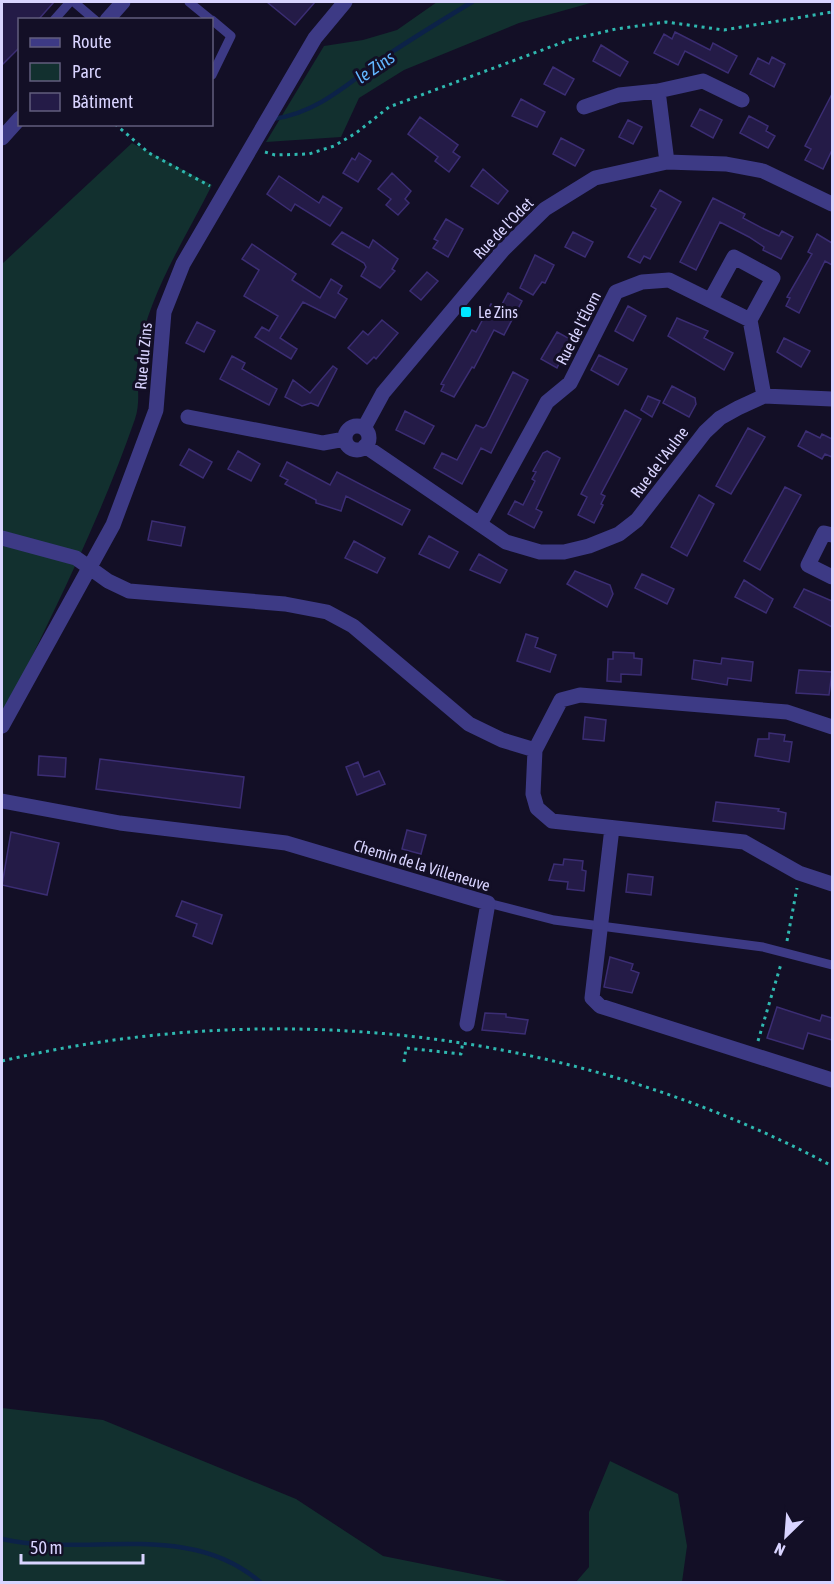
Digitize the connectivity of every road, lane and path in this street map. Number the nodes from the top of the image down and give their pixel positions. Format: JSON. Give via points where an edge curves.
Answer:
{"nodes":[{"id":1,"x":72,"y":2,"type":"edge"},
{"id":2,"x":123,"y":2,"type":"edge"},
{"id":3,"x":189,"y":2,"type":"edge"},
{"id":4,"x":345,"y":2,"type":"edge"},
{"id":5,"x":832,"y":12,"type":"edge"},
{"id":6,"x":56,"y":18,"type":"edge"},
{"id":7,"x":92,"y":18,"type":"edge"},
{"id":8,"x":109,"y":18,"type":"edge"},
{"id":9,"x":209,"y":18,"type":"edge"},
{"id":10,"x":213,"y":22,"type":"edge"},
{"id":11,"x":213,"y":73,"type":"edge"},
{"id":12,"x":658,"y":91,"type":"junction"},
{"id":13,"x":742,"y":100,"type":"dead end"},
{"id":14,"x":584,"y":107,"type":"dead end"},
{"id":15,"x":18,"y":120,"type":"edge"},
{"id":16,"x":117,"y":126,"type":"edge"},
{"id":17,"x":2,"y":138,"type":"edge"},
{"id":18,"x":252,"y":148,"type":"junction"},
{"id":19,"x":667,"y":162,"type":"junction"},
{"id":20,"x":225,"y":194,"type":"junction"},
{"id":21,"x":832,"y":204,"type":"edge"},
{"id":22,"x":711,"y":299,"type":"junction"},
{"id":23,"x":750,"y":320,"type":"junction"},
{"id":24,"x":764,"y":396,"type":"junction"},
{"id":25,"x":832,"y":399,"type":"edge"},
{"id":26,"x":188,"y":417,"type":"dead end"},
{"id":27,"x":363,"y":428,"type":"junction"},
{"id":28,"x":345,"y":439,"type":"junction"},
{"id":29,"x":365,"y":446,"type":"junction"},
{"id":30,"x":480,"y":524,"type":"junction"},
{"id":31,"x":832,"y":535,"type":"edge"},
{"id":32,"x":2,"y":538,"type":"edge"},
{"id":33,"x":89,"y":567,"type":"junction"},
{"id":34,"x":832,"y":577,"type":"edge"},
{"id":35,"x":2,"y":726,"type":"edge"},
{"id":36,"x":832,"y":727,"type":"edge"},
{"id":37,"x":535,"y":750,"type":"junction"},
{"id":38,"x":2,"y":801,"type":"edge"},
{"id":39,"x":612,"y":828,"type":"junction"},
{"id":40,"x":832,"y":884,"type":"edge"},
{"id":41,"x":488,"y":903,"type":"junction"},
{"id":42,"x":599,"y":926,"type":"junction"},
{"id":43,"x":832,"y":965,"type":"edge"},
{"id":44,"x":467,"y":1024,"type":"joint"},
{"id":45,"x":463,"y":1043,"type":"junction"},
{"id":46,"x":2,"y":1060,"type":"edge"},
{"id":47,"x":404,"y":1062,"type":"dead end"},
{"id":48,"x":832,"y":1080,"type":"edge"},
{"id":49,"x":832,"y":1166,"type":"edge"}],
"edges":[{"from":1,"to":6,"type":"lane"},
{"from":1,"to":7,"type":"lane"},
{"from":2,"to":8,"type":"street"},
{"from":3,"to":9,"type":"lane"},
{"from":4,"to":18,"type":"street","name":"Rue du Zins","via":[[315,38]]},
{"from":5,"to":18,"type":"path","via":[[724,30],[666,22],[569,40],[389,107],[334,146],[309,154],[275,155]]},
{"from":10,"to":11,"type":"lane","via":[[231,36]]},
{"from":12,"to":13,"type":"street","via":[[703,81]]},
{"from":12,"to":14,"type":"street","via":[[620,95]]},
{"from":12,"to":19,"type":"street"},
{"from":15,"to":17,"type":"street"},
{"from":16,"to":20,"type":"path","via":[[149,153]]},
{"from":18,"to":20,"type":"street","name":"Rue du Zins"},
{"from":19,"to":21,"type":"street","name":"Rue de l'Odet","via":[[726,164],[763,171]]},
{"from":19,"to":27,"type":"street","name":"Rue de l'Odet","via":[[595,178],[545,209],[503,250],[383,393]]},
{"from":20,"to":33,"type":"street","name":"Rue du Zins","via":[[183,264],[164,312],[156,410],[113,525]]},
{"from":22,"to":23,"type":"street","name":"Rue de l'Élorn"},
{"from":22,"to":23,"type":"street","via":[[734,257],[773,278]]},
{"from":22,"to":30,"type":"street","name":"Rue de l'Élorn","via":[[669,280],[642,282],[616,292],[570,383],[547,402]]},
{"from":23,"to":24,"type":"street"},
{"from":24,"to":25,"type":"street","name":"Rue de l'Aulne"},
{"from":24,"to":30,"type":"street","name":"Rue de l'Aulne","via":[[720,418],[705,432],[650,506],[619,534],[564,552],[540,552],[506,542]]},
{"from":26,"to":28,"type":"street","name":"Rue de l'Aulne","via":[[323,444]]},
{"from":27,"to":28,"type":"street","name":"Rue de l'Aulne","via":[[349,428]]},
{"from":27,"to":29,"type":"street","via":[[369,436]]},
{"from":28,"to":29,"type":"street","name":"Rue de l'Aulne","via":[[354,449]]},
{"from":29,"to":30,"type":"street","name":"Rue de l'Aulne"},
{"from":31,"to":34,"type":"street","via":[[824,533],[808,565]]},
{"from":32,"to":33,"type":"street","via":[[76,558]]},
{"from":33,"to":35,"type":"street","name":"Rue du Zins"},
{"from":33,"to":37,"type":"street","via":[[129,591],[275,603],[327,612],[353,626],[469,724]]},
{"from":36,"to":37,"type":"street","via":[[787,712],[580,695],[561,700]]},
{"from":37,"to":39,"type":"street","via":[[533,794],[537,808],[552,821]]},
{"from":38,"to":41,"type":"street","name":"Chemin de la Villeneuve","via":[[120,823],[286,843]]},
{"from":39,"to":40,"type":"street","via":[[744,842],[799,873]]},
{"from":39,"to":42,"type":"street"},
{"from":41,"to":42,"type":"lane","name":"Chemin de la Villeneuve","via":[[554,920]]},
{"from":41,"to":44,"type":"street"},
{"from":42,"to":43,"type":"lane","name":"Chemin de la Villeneuve","via":[[763,947]]},
{"from":42,"to":48,"type":"street","via":[[592,998],[600,1006]]},
{"from":44,"to":45,"type":"path"},
{"from":45,"to":46,"type":"path","via":[[344,1029],[222,1029],[134,1036]]},
{"from":45,"to":47,"type":"path","via":[[461,1054],[406,1048]]},
{"from":45,"to":49,"type":"path","via":[[583,1068],[683,1100],[777,1137]]}]}
